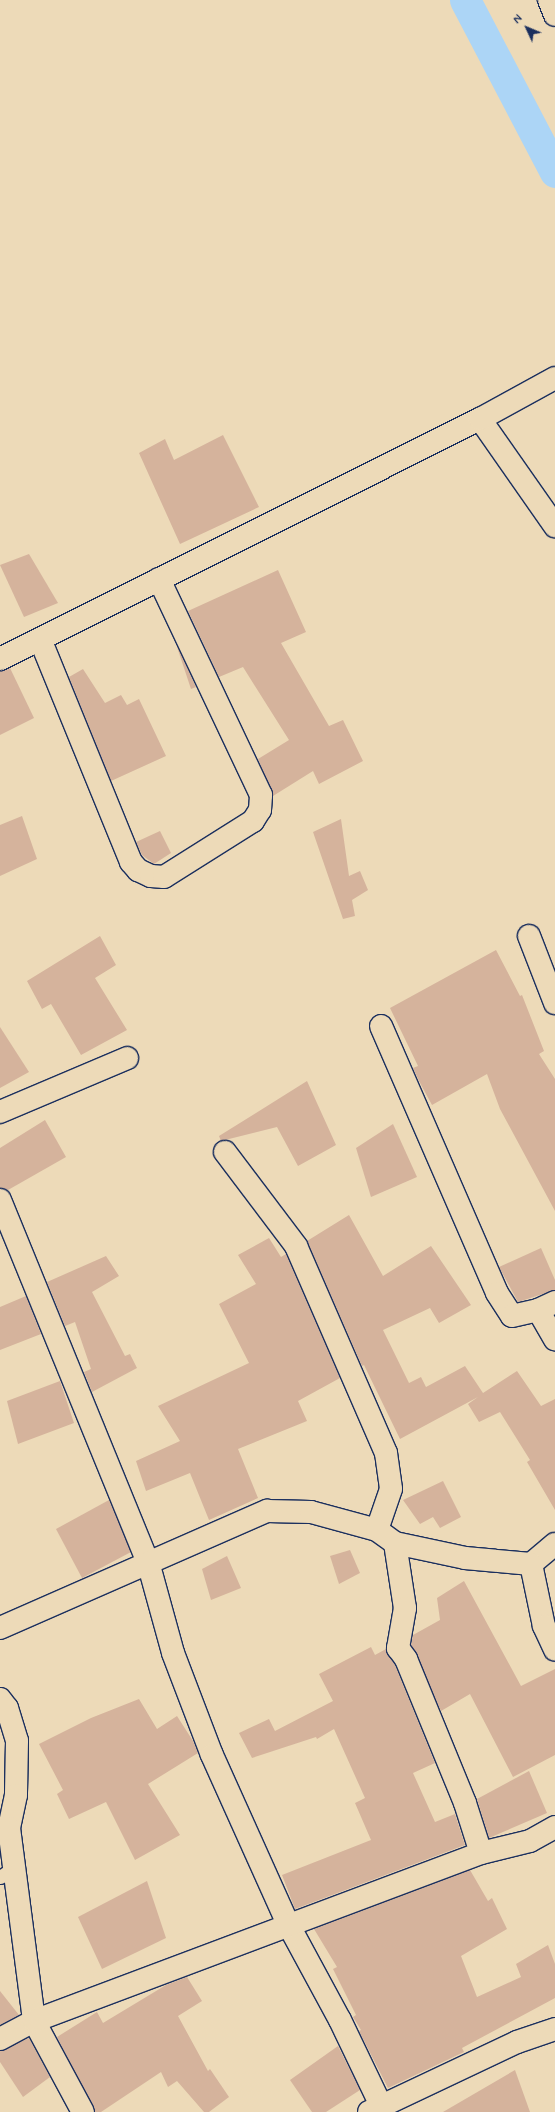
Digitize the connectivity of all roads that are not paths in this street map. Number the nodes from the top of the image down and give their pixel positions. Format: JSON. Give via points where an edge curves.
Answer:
{"nodes":[{"id":1,"x":549,"y":0,"type":"edge"},
{"id":2,"x":555,"y":15,"type":"edge"},
{"id":3,"x":555,"y":378,"type":"edge"},
{"id":4,"x":480,"y":419,"type":"junction"},
{"id":5,"x":555,"y":526,"type":"edge"},
{"id":6,"x":159,"y":580,"type":"junction"},
{"id":7,"x":40,"y":639,"type":"junction"},
{"id":8,"x":0,"y":659,"type":"edge"},
{"id":9,"x":529,"y":936,"type":"dead end"},
{"id":10,"x":555,"y":1003,"type":"edge"},
{"id":11,"x":381,"y":1026,"type":"dead end"},
{"id":12,"x":127,"y":1058,"type":"dead end"},
{"id":13,"x":0,"y":1112,"type":"edge"},
{"id":14,"x":225,"y":1152,"type":"dead end"},
{"id":15,"x":0,"y":1200,"type":"edge"},
{"id":16,"x":547,"y":1306,"type":"edge"},
{"id":17,"x":555,"y":1339,"type":"edge"},
{"id":18,"x":377,"y":1530,"type":"junction"},
{"id":19,"x":395,"y":1543,"type":"junction"},
{"id":20,"x":555,"y":1544,"type":"edge"},
{"id":21,"x":148,"y":1562,"type":"junction"},
{"id":22,"x":531,"y":1564,"type":"junction"},
{"id":23,"x":0,"y":1628,"type":"edge"},
{"id":24,"x":555,"y":1650,"type":"edge"},
{"id":25,"x":0,"y":1699,"type":"edge"},
{"id":26,"x":555,"y":1827,"type":"edge"},
{"id":27,"x":4,"y":1830,"type":"edge"},
{"id":28,"x":481,"y":1853,"type":"junction"},
{"id":29,"x":8,"y":1872,"type":"edge"},
{"id":30,"x":288,"y":1924,"type":"junction"},
{"id":31,"x":34,"y":2021,"type":"junction"},
{"id":32,"x":555,"y":2029,"type":"edge"},
{"id":33,"x":0,"y":2039,"type":"edge"},
{"id":34,"x":378,"y":2110,"type":"edge"},
{"id":35,"x":83,"y":2112,"type":"edge"}],
"edges":[{"from":1,"to":2,"type":"street"},
{"from":3,"to":4,"type":"street"},
{"from":4,"to":5,"type":"street"},
{"from":4,"to":6,"type":"street"},
{"from":6,"to":7,"type":"street"},
{"from":6,"to":7,"type":"street","via":[[261,795],[260,810],[253,821],[164,877],[150,876],[138,870],[131,862]]},
{"from":7,"to":8,"type":"street"},
{"from":9,"to":10,"type":"street"},
{"from":11,"to":16,"type":"street","via":[[497,1293],[512,1316]]},
{"from":12,"to":13,"type":"street"},
{"from":14,"to":18,"type":"street","via":[[296,1246],[386,1453],[391,1489]]},
{"from":15,"to":21,"type":"street"},
{"from":16,"to":17,"type":"street"},
{"from":18,"to":19,"type":"street"},
{"from":18,"to":21,"type":"street","via":[[311,1512],[267,1512]]},
{"from":19,"to":22,"type":"street","via":[[465,1558]]},
{"from":19,"to":28,"type":"street","via":[[405,1608],[398,1648],[406,1660],[466,1803]]},
{"from":20,"to":22,"type":"street"},
{"from":21,"to":23,"type":"street"},
{"from":21,"to":30,"type":"street","via":[[173,1653],[212,1755]]},
{"from":22,"to":24,"type":"street","via":[[544,1626]]},
{"from":25,"to":27,"type":"street","via":[[7,1708],[17,1740],[16,1795]]},
{"from":26,"to":28,"type":"street","via":[[530,1841]]},
{"from":27,"to":29,"type":"street"},
{"from":28,"to":30,"type":"street"},
{"from":29,"to":31,"type":"street"},
{"from":30,"to":31,"type":"street"},
{"from":30,"to":34,"type":"street","via":[[340,2020]]},
{"from":31,"to":33,"type":"street"},
{"from":31,"to":35,"type":"street"},
{"from":32,"to":34,"type":"street","via":[[517,2042]]}]}
